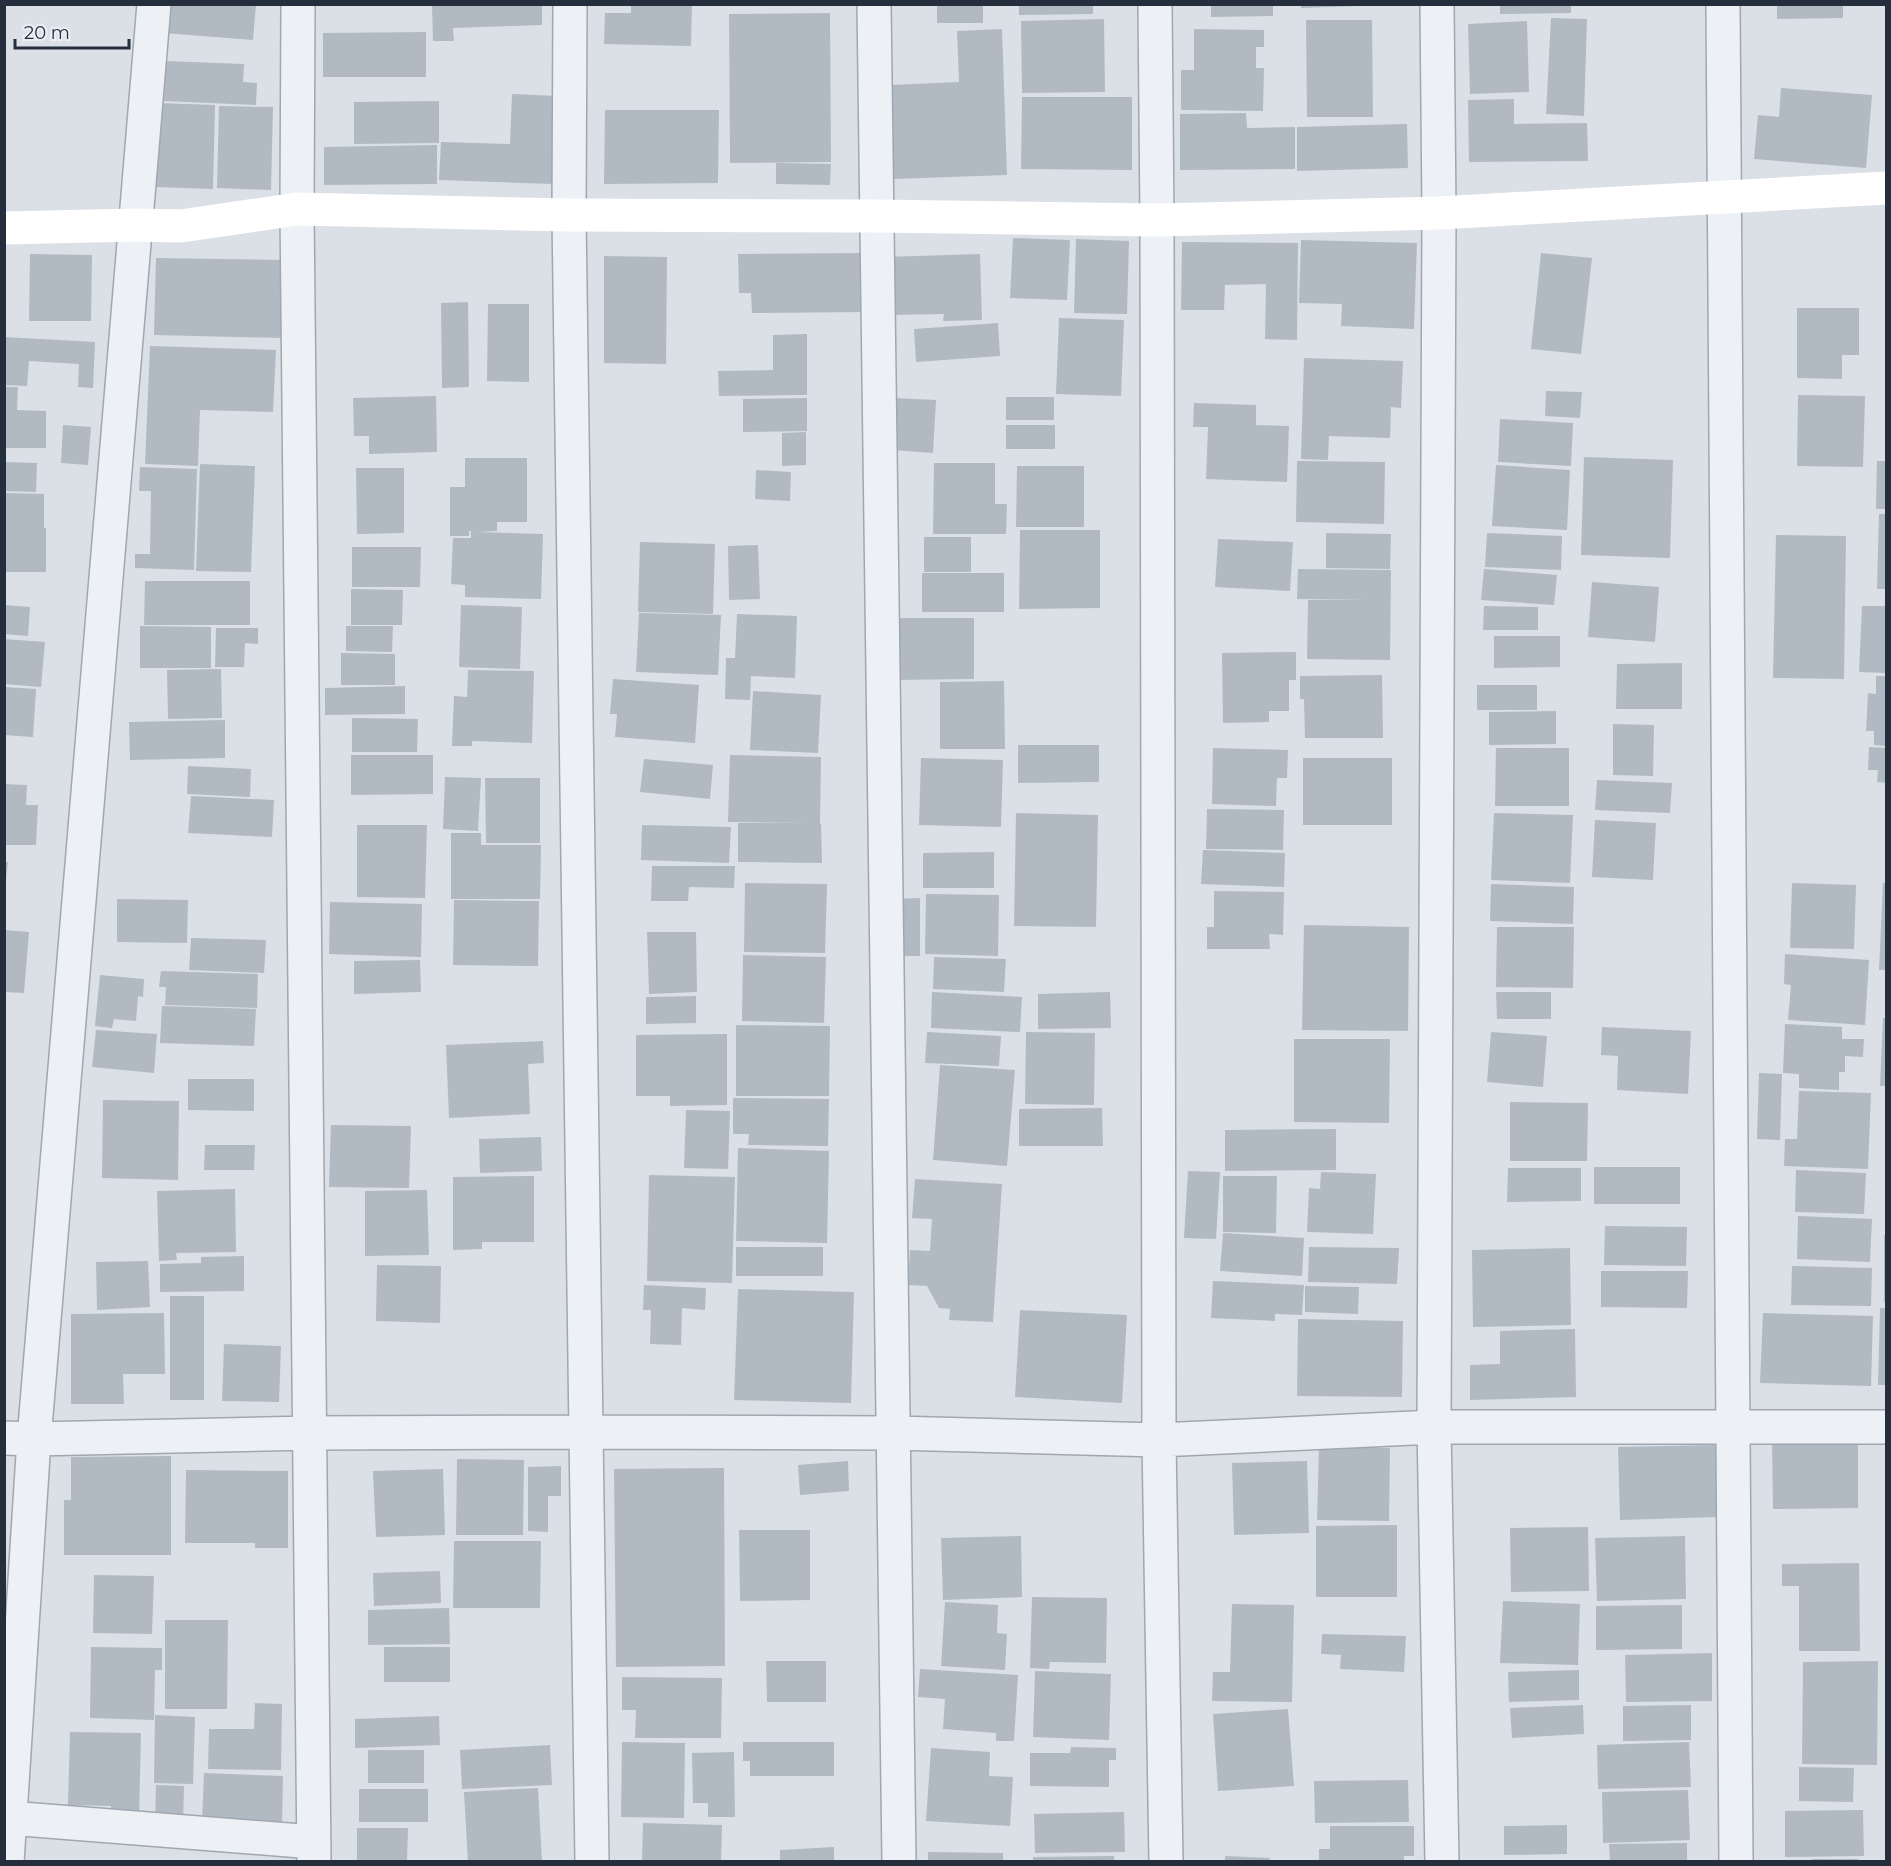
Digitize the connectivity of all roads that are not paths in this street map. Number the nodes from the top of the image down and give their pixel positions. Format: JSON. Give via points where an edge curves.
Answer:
{"nodes":[{"id":1,"x":154,"y":4,"type":"edge"},
{"id":2,"x":298,"y":4,"type":"edge"},
{"id":3,"x":570,"y":4,"type":"edge"},
{"id":4,"x":874,"y":4,"type":"edge"},
{"id":5,"x":1155,"y":4,"type":"edge"},
{"id":6,"x":1437,"y":4,"type":"edge"},
{"id":7,"x":1723,"y":4,"type":"edge"},
{"id":8,"x":1887,"y":188,"type":"edge"},
{"id":9,"x":1724,"y":197,"type":"junction"},
{"id":10,"x":297,"y":209,"type":"junction"},
{"id":11,"x":1439,"y":213,"type":"junction"},
{"id":12,"x":569,"y":215,"type":"junction"},
{"id":13,"x":876,"y":216,"type":"junction"},
{"id":14,"x":1157,"y":220,"type":"junction"},
{"id":15,"x":136,"y":225,"type":"junction"},
{"id":16,"x":4,"y":228,"type":"edge"},
{"id":17,"x":1434,"y":1427,"type":"junction"},
{"id":18,"x":1733,"y":1427,"type":"junction"},
{"id":19,"x":1887,"y":1427,"type":"edge"},
{"id":20,"x":587,"y":1432,"type":"junction"},
{"id":21,"x":309,"y":1433,"type":"junction"},
{"id":22,"x":894,"y":1433,"type":"junction"},
{"id":23,"x":19,"y":1438,"type":"edge"},
{"id":24,"x":1159,"y":1440,"type":"junction"},
{"id":25,"x":9,"y":1818,"type":"junction"},
{"id":26,"x":314,"y":1852,"type":"edge"},
{"id":27,"x":7,"y":1862,"type":"edge"},
{"id":28,"x":592,"y":1862,"type":"edge"},
{"id":29,"x":899,"y":1862,"type":"edge"},
{"id":30,"x":1166,"y":1862,"type":"edge"},
{"id":31,"x":1442,"y":1862,"type":"edge"},
{"id":32,"x":1736,"y":1862,"type":"edge"}],
"edges":[{"from":1,"to":15,"type":"street"},
{"from":2,"to":10,"type":"street"},
{"from":3,"to":12,"type":"street"},
{"from":4,"to":13,"type":"street"},
{"from":5,"to":14,"type":"street"},
{"from":6,"to":11,"type":"street"},
{"from":7,"to":9,"type":"street"},
{"from":8,"to":9,"type":"street"},
{"from":9,"to":11,"type":"street"},
{"from":9,"to":18,"type":"street"},
{"from":10,"to":12,"type":"street"},
{"from":10,"to":15,"type":"street","via":[[181,226]]},
{"from":10,"to":21,"type":"street"},
{"from":11,"to":14,"type":"street"},
{"from":11,"to":17,"type":"street"},
{"from":12,"to":13,"type":"street"},
{"from":12,"to":20,"type":"street"},
{"from":13,"to":14,"type":"street"},
{"from":13,"to":22,"type":"street"},
{"from":14,"to":24,"type":"street"},
{"from":15,"to":16,"type":"street"},
{"from":15,"to":23,"type":"street"},
{"from":17,"to":18,"type":"street"},
{"from":17,"to":24,"type":"street"},
{"from":17,"to":31,"type":"street"},
{"from":18,"to":19,"type":"street"},
{"from":18,"to":32,"type":"street"},
{"from":20,"to":21,"type":"street"},
{"from":20,"to":22,"type":"street"},
{"from":20,"to":28,"type":"street"},
{"from":21,"to":23,"type":"street"},
{"from":21,"to":26,"type":"street"},
{"from":22,"to":24,"type":"street"},
{"from":22,"to":29,"type":"street"},
{"from":23,"to":25,"type":"street"},
{"from":24,"to":30,"type":"street"},
{"from":25,"to":26,"type":"street"},
{"from":25,"to":27,"type":"street"}]}
